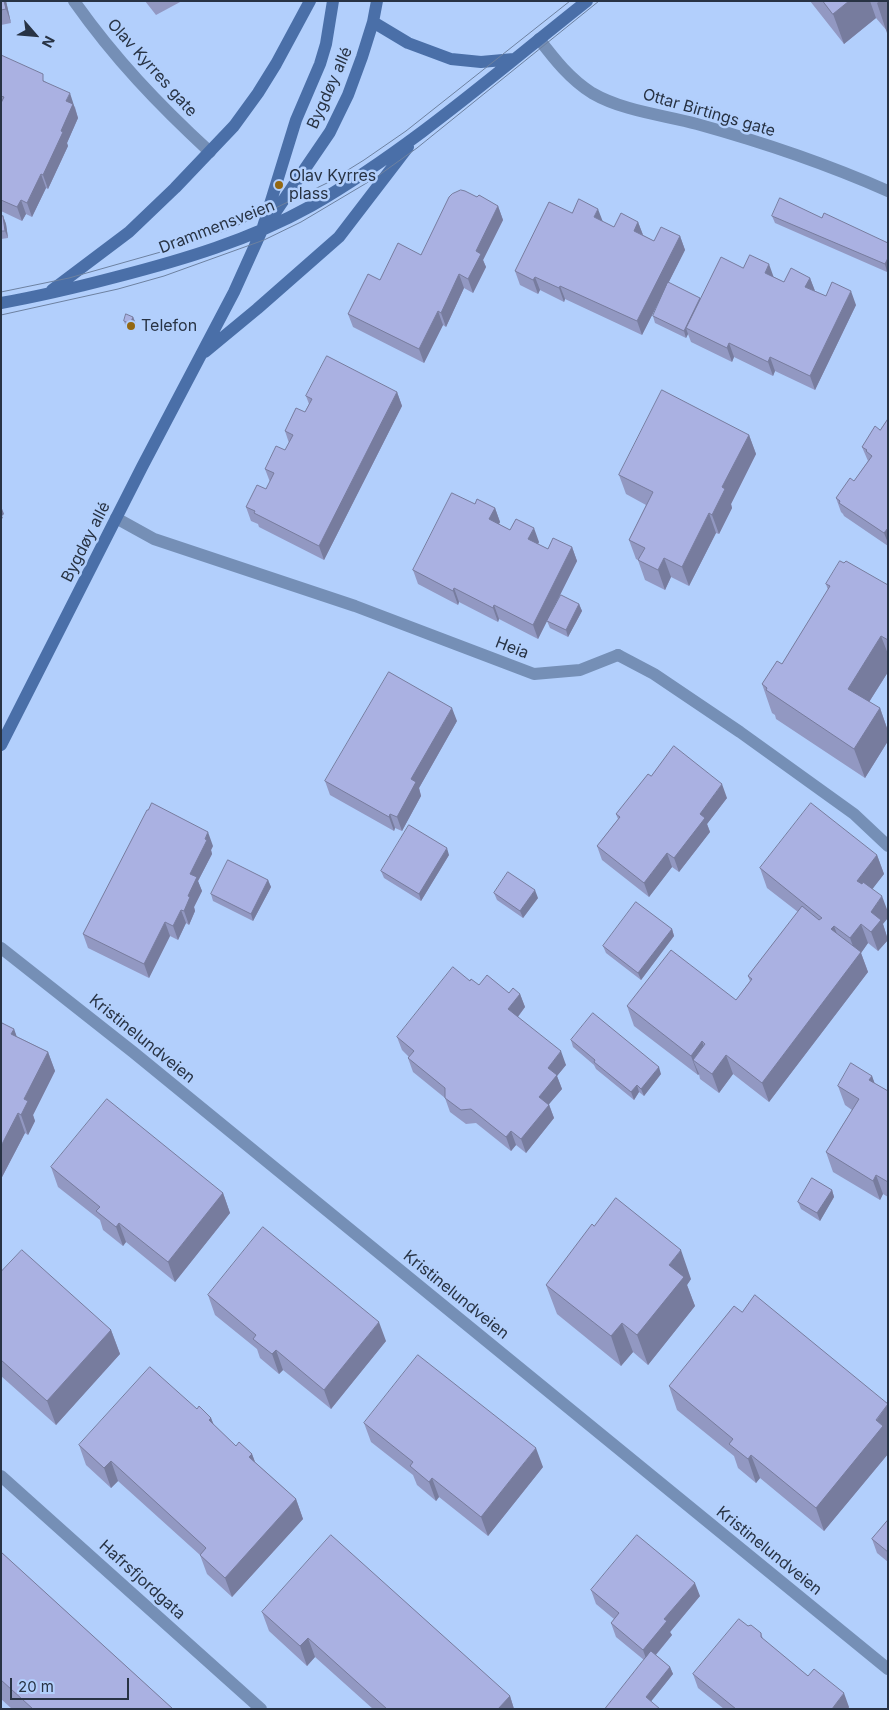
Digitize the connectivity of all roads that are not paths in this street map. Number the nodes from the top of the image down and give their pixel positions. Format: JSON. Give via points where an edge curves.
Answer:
{"nodes":[{"id":1,"x":74,"y":1,"type":"edge"},
{"id":2,"x":310,"y":1,"type":"edge"},
{"id":3,"x":333,"y":1,"type":"edge"},
{"id":4,"x":377,"y":1,"type":"edge"},
{"id":5,"x":587,"y":1,"type":"edge"},
{"id":6,"x":373,"y":22,"type":"junction"},
{"id":7,"x":539,"y":39,"type":"junction"},
{"id":8,"x":514,"y":59,"type":"junction"},
{"id":9,"x":415,"y":138,"type":"junction"},
{"id":10,"x":210,"y":152,"type":"junction"},
{"id":11,"x":888,"y":191,"type":"edge"},
{"id":12,"x":262,"y":230,"type":"junction"},
{"id":13,"x":46,"y":295,"type":"junction"},
{"id":14,"x":1,"y":303,"type":"edge"},
{"id":15,"x":201,"y":355,"type":"junction"},
{"id":16,"x":116,"y":518,"type":"junction"},
{"id":17,"x":1,"y":745,"type":"edge"},
{"id":18,"x":888,"y":846,"type":"edge"},
{"id":19,"x":1,"y":948,"type":"edge"},
{"id":20,"x":1,"y":1476,"type":"edge"},
{"id":21,"x":888,"y":1669,"type":"edge"},
{"id":22,"x":261,"y":1709,"type":"edge"}],
"edges":[{"from":1,"to":10,"type":"street","name":"Olav Kyrres gate","via":[[122,64]]},
{"from":2,"to":10,"type":"main road","via":[[258,93]]},
{"from":3,"to":12,"type":"main road","name":"Bygdøy allé","via":[[320,64],[296,120]]},
{"from":4,"to":6,"type":"main road","name":"Bygdøy allé"},
{"from":5,"to":7,"type":"main road","name":"Drammensveien"},
{"from":6,"to":8,"type":"main road","via":[[408,43],[451,59],[481,62]]},
{"from":6,"to":12,"type":"main road","name":"Bygdøy allé","via":[[348,95],[330,132]]},
{"from":7,"to":8,"type":"main road","name":"Drammensveien"},
{"from":7,"to":11,"type":"street","name":"Ottar Birtings gate","via":[[566,74],[609,102],[699,125],[805,158]]},
{"from":8,"to":9,"type":"main road","name":"Drammensveien"},
{"from":9,"to":12,"type":"main road","name":"Drammensveien","via":[[350,183]]},
{"from":9,"to":15,"type":"main road","name":"Bygdøy allé","via":[[339,237]]},
{"from":10,"to":13,"type":"main road","via":[[129,232]]},
{"from":12,"to":13,"type":"main road","name":"Drammensveien","via":[[163,265]]},
{"from":12,"to":15,"type":"main road","name":"Bygdøy allé"},
{"from":13,"to":14,"type":"main road","name":"Drammensveien"},
{"from":15,"to":16,"type":"main road","name":"Bygdøy allé"},
{"from":16,"to":17,"type":"main road","name":"Bygdøy allé"},
{"from":16,"to":18,"type":"street","name":"Heia","via":[[154,539],[355,606],[534,674],[580,670],[618,656],[654,674],[748,737],[854,814]]},
{"from":19,"to":21,"type":"street","name":"Kristinelundveien","via":[[133,1052]]},
{"from":20,"to":22,"type":"street","name":"Hafrsfjordgata"}]}
